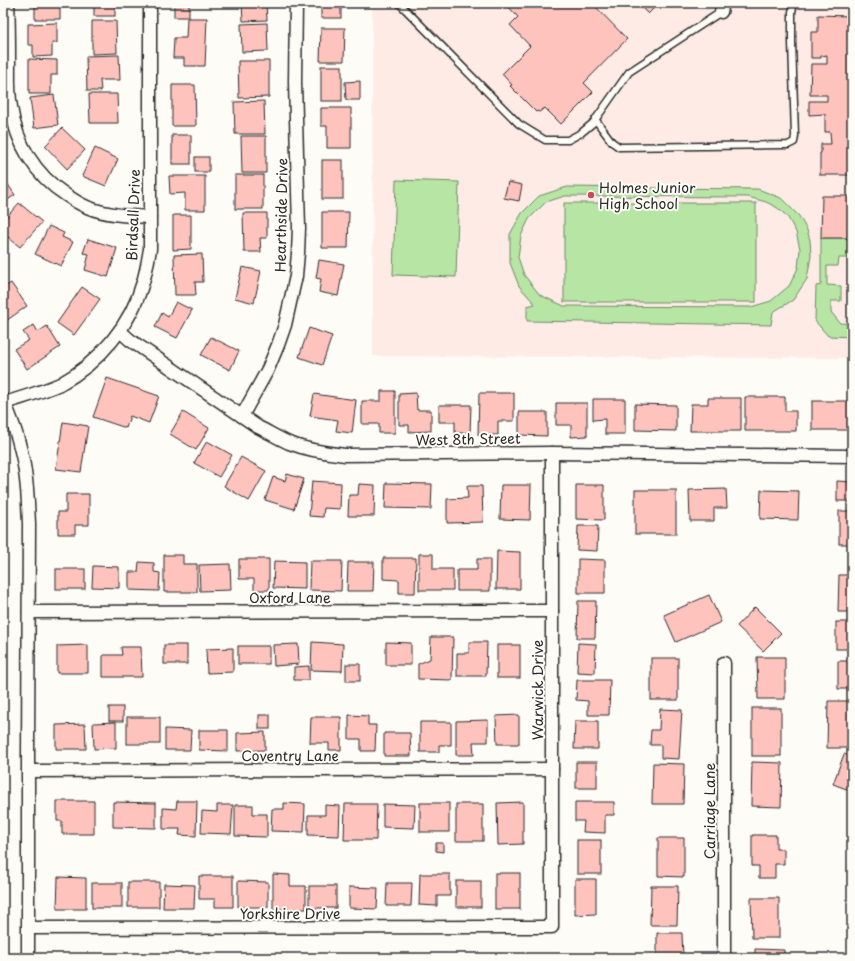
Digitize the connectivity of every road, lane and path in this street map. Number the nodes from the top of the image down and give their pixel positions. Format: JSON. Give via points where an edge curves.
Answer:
{"nodes":[{"id":1,"x":8,"y":3,"type":"edge"},
{"id":2,"x":150,"y":3,"type":"edge"},
{"id":3,"x":296,"y":3,"type":"edge"},
{"id":4,"x":399,"y":3,"type":"edge"},
{"id":5,"x":794,"y":3,"type":"edge"},
{"id":6,"x":722,"y":8,"type":"edge"},
{"id":7,"x":595,"y":119,"type":"junction"},
{"id":8,"x":150,"y":217,"type":"junction"},
{"id":9,"x":120,"y":332,"type":"junction"},
{"id":10,"x":4,"y":402,"type":"edge"},
{"id":11,"x":242,"y":416,"type":"junction"},
{"id":12,"x":552,"y":453,"type":"junction"},
{"id":13,"x":852,"y":456,"type":"edge"},
{"id":14,"x":552,"y":611,"type":"junction"},
{"id":15,"x":29,"y":612,"type":"junction"},
{"id":16,"x":724,"y":663,"type":"dead end"},
{"id":17,"x":552,"y":769,"type":"junction"},
{"id":18,"x":28,"y":770,"type":"junction"},
{"id":19,"x":552,"y":927,"type":"joint"},
{"id":20,"x":29,"y":928,"type":"junction"},
{"id":21,"x":28,"y":958,"type":"edge"},
{"id":22,"x":724,"y":958,"type":"edge"}],
"edges":[{"from":1,"to":8,"type":"street","via":[[9,91],[14,123],[25,152],[45,179],[86,207],[119,215]]},
{"from":2,"to":8,"type":"street","name":"Birdsall Drive"},
{"from":3,"to":11,"type":"street","name":"Hearthside Drive","via":[[296,276],[278,346]]},
{"from":4,"to":7,"type":"lane","via":[[519,124],[545,140],[568,140],[581,133]]},
{"from":5,"to":7,"type":"lane","via":[[794,142],[788,145],[619,147],[612,142]]},
{"from":6,"to":7,"type":"lane","via":[[628,72]]},
{"from":8,"to":9,"type":"street","name":"Birdsall Drive","via":[[150,249],[143,283]]},
{"from":9,"to":10,"type":"street","name":"Birdsall Drive","via":[[89,364],[60,383],[43,391]]},
{"from":9,"to":11,"type":"street","name":"West 8th Street"},
{"from":10,"to":15,"type":"street","via":[[21,451],[28,499]]},
{"from":11,"to":12,"type":"street","name":"West 8th Street","via":[[290,443],[345,455]]},
{"from":12,"to":13,"type":"street","name":"West 8th Street"},
{"from":12,"to":14,"type":"street","name":"Warwick Drive"},
{"from":14,"to":15,"type":"street","name":"Oxford Lane"},
{"from":14,"to":17,"type":"street","name":"Warwick Drive"},
{"from":15,"to":18,"type":"street"},
{"from":16,"to":22,"type":"street","name":"Carriage Lane"},
{"from":17,"to":18,"type":"street","name":"Coventry Lane"},
{"from":17,"to":19,"type":"street","name":"Warwick Drive"},
{"from":18,"to":20,"type":"street"},
{"from":19,"to":20,"type":"street","name":"Yorkshire Drive"},
{"from":20,"to":21,"type":"street"}]}
